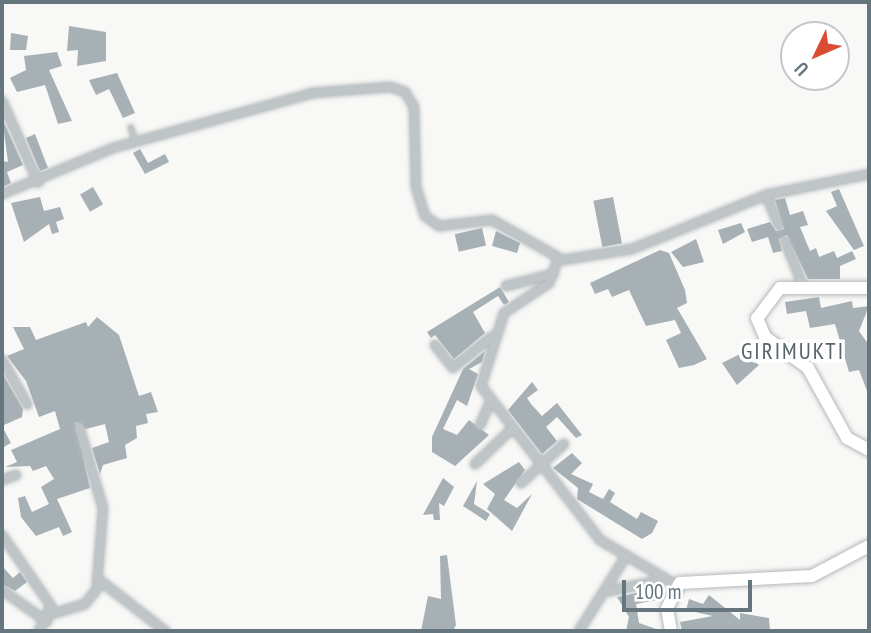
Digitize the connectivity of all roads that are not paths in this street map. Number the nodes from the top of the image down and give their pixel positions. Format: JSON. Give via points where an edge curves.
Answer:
{"nodes":[{"id":1,"x":2,"y":101,"type":"edge"},
{"id":2,"x":131,"y":127,"type":"dead end"},
{"id":3,"x":137,"y":142,"type":"junction"},
{"id":4,"x":869,"y":174,"type":"edge"},
{"id":5,"x":38,"y":181,"type":"junction"},
{"id":6,"x":2,"y":194,"type":"edge"},
{"id":7,"x":766,"y":195,"type":"junction"},
{"id":8,"x":779,"y":225,"type":"dead end"},
{"id":9,"x":785,"y":241,"type":"dead end"},
{"id":10,"x":558,"y":259,"type":"junction"},
{"id":11,"x":553,"y":274,"type":"junction"},
{"id":12,"x":506,"y":286,"type":"dead end"},
{"id":13,"x":804,"y":288,"type":"junction"},
{"id":14,"x":869,"y":288,"type":"edge"},
{"id":15,"x":491,"y":337,"type":"junction"},
{"id":16,"x":435,"y":345,"type":"dead end"},
{"id":17,"x":2,"y":360,"type":"edge"},
{"id":18,"x":491,"y":400,"type":"junction"},
{"id":19,"x":27,"y":404,"type":"dead end"},
{"id":20,"x":480,"y":425,"type":"dead end"},
{"id":21,"x":79,"y":426,"type":"dead end"},
{"id":22,"x":513,"y":428,"type":"junction"},
{"id":23,"x":564,"y":444,"type":"dead end"},
{"id":24,"x":869,"y":450,"type":"edge"},
{"id":25,"x":475,"y":464,"type":"dead end"},
{"id":26,"x":541,"y":465,"type":"junction"},
{"id":27,"x":16,"y":475,"type":"dead end"},
{"id":28,"x":2,"y":480,"type":"edge"},
{"id":29,"x":521,"y":483,"type":"dead end"},
{"id":30,"x":2,"y":535,"type":"edge"},
{"id":31,"x":869,"y":546,"type":"edge"},
{"id":32,"x":626,"y":556,"type":"junction"},
{"id":33,"x":663,"y":580,"type":"junction"},
{"id":34,"x":97,"y":584,"type":"junction"},
{"id":35,"x":676,"y":585,"type":"junction"},
{"id":36,"x":2,"y":590,"type":"edge"},
{"id":37,"x":604,"y":592,"type":"junction"},
{"id":38,"x":49,"y":618,"type":"junction"},
{"id":39,"x":39,"y":631,"type":"edge"},
{"id":40,"x":165,"y":631,"type":"edge"},
{"id":41,"x":579,"y":631,"type":"edge"},
{"id":42,"x":671,"y":631,"type":"edge"}],
"edges":[{"from":1,"to":5,"type":"street"},
{"from":2,"to":3,"type":"lane"},
{"from":3,"to":5,"type":"street"},
{"from":3,"to":10,"type":"street","via":[[312,93],[396,87],[412,100],[418,124],[416,187],[425,216],[439,226],[492,220]]},
{"from":4,"to":7,"type":"street"},
{"from":5,"to":6,"type":"street"},
{"from":7,"to":8,"type":"street"},
{"from":7,"to":10,"type":"street","via":[[632,249]]},
{"from":9,"to":13,"type":"street"},
{"from":10,"to":11,"type":"street"},
{"from":11,"to":12,"type":"street"},
{"from":11,"to":15,"type":"street","via":[[509,307]]},
{"from":13,"to":14,"type":"main road"},
{"from":13,"to":24,"type":"main road","via":[[772,293],[758,313],[760,329],[808,368],[841,431]]},
{"from":15,"to":16,"type":"street","via":[[453,368]]},
{"from":15,"to":18,"type":"street","via":[[480,382]]},
{"from":17,"to":19,"type":"street"},
{"from":18,"to":20,"type":"street"},
{"from":18,"to":22,"type":"street"},
{"from":21,"to":34,"type":"street","via":[[103,508]]},
{"from":22,"to":25,"type":"street"},
{"from":22,"to":26,"type":"street"},
{"from":23,"to":26,"type":"street"},
{"from":26,"to":29,"type":"street"},
{"from":26,"to":32,"type":"street","via":[[600,540]]},
{"from":27,"to":28,"type":"street"},
{"from":30,"to":38,"type":"street"},
{"from":31,"to":35,"type":"main road","via":[[812,576]]},
{"from":32,"to":33,"type":"street"},
{"from":32,"to":37,"type":"street"},
{"from":33,"to":35,"type":"street"},
{"from":33,"to":37,"type":"street"},
{"from":34,"to":38,"type":"street","via":[[85,604]]},
{"from":34,"to":40,"type":"street","via":[[130,598]]},
{"from":35,"to":42,"type":"main road","via":[[667,608]]},
{"from":36,"to":38,"type":"street"},
{"from":37,"to":41,"type":"street"},
{"from":38,"to":39,"type":"street"}]}
